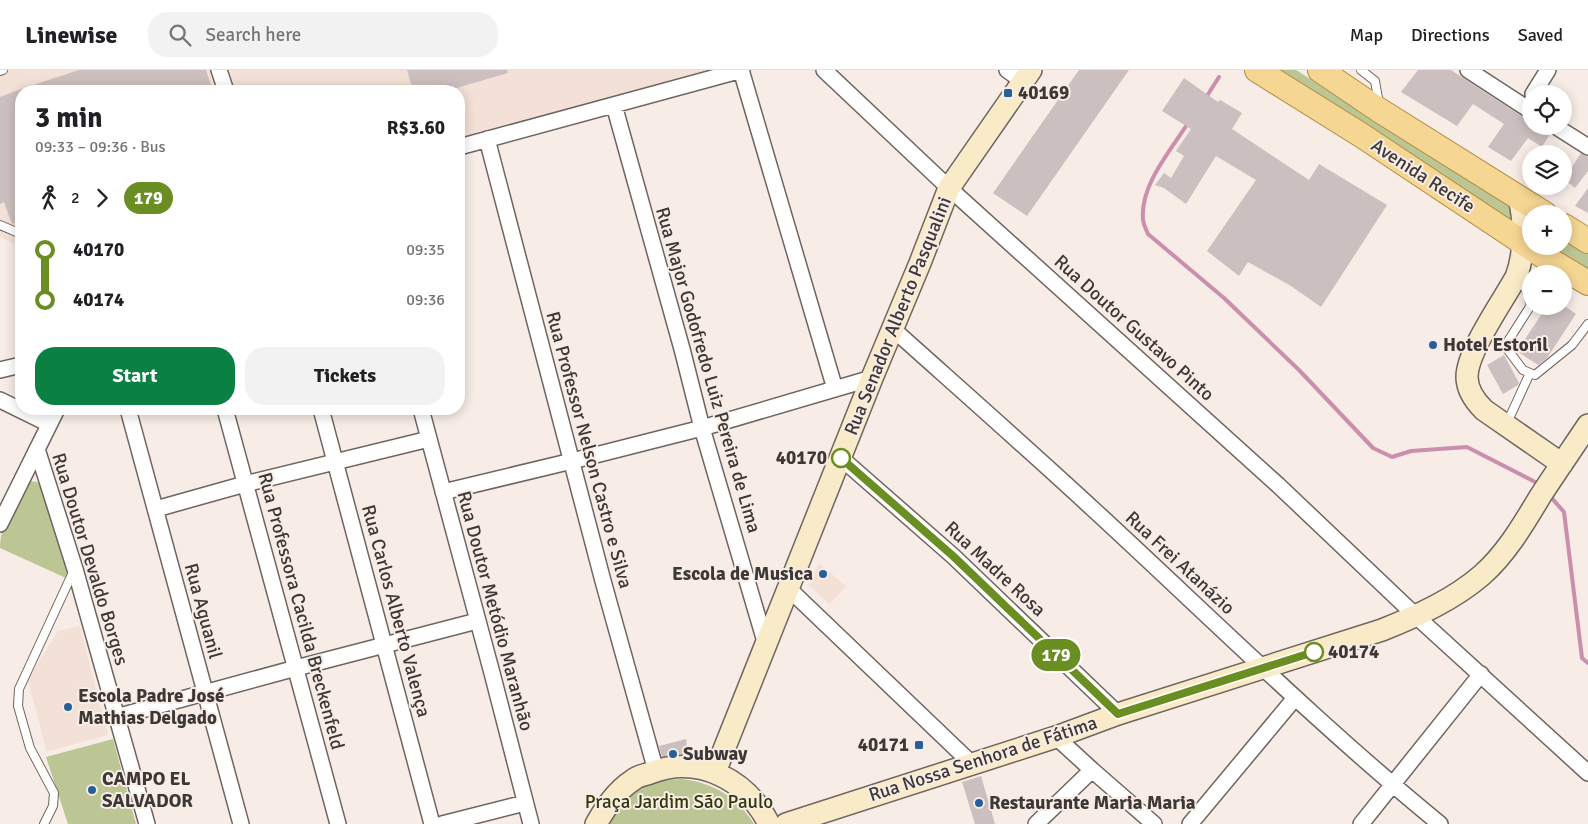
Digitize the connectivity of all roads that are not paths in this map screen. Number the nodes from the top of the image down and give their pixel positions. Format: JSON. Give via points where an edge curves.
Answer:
{"nodes":[{"id":1,"x":219,"y":70,"type":"edge"},
{"id":2,"x":741,"y":70,"type":"edge"},
{"id":3,"x":824,"y":70,"type":"edge"},
{"id":4,"x":1258,"y":70,"type":"edge"},
{"id":5,"x":1320,"y":70,"type":"edge"},
{"id":6,"x":1361,"y":70,"type":"edge"},
{"id":7,"x":1468,"y":70,"type":"edge"},
{"id":8,"x":1548,"y":70,"type":"edge"},
{"id":9,"x":1021,"y":74,"type":"edge"},
{"id":10,"x":224,"y":85,"type":"edge"},
{"id":11,"x":1540,"y":85,"type":"edge"},
{"id":12,"x":1522,"y":98,"type":"edge"},
{"id":13,"x":614,"y":105,"type":"junction"},
{"id":14,"x":1380,"y":110,"type":"junction"},
{"id":15,"x":1569,"y":135,"type":"edge"},
{"id":16,"x":487,"y":139,"type":"junction"},
{"id":17,"x":465,"y":145,"type":"edge"},
{"id":18,"x":1588,"y":147,"type":"edge"},
{"id":19,"x":949,"y":188,"type":"junction"},
{"id":20,"x":1519,"y":198,"type":"junction"},
{"id":21,"x":1530,"y":205,"type":"edge"},
{"id":22,"x":1522,"y":221,"type":"edge"},
{"id":23,"x":0,"y":225,"type":"edge"},
{"id":24,"x":15,"y":231,"type":"edge"},
{"id":25,"x":1572,"y":231,"type":"edge"},
{"id":26,"x":1522,"y":241,"type":"joint"},
{"id":27,"x":1588,"y":241,"type":"edge"},
{"id":28,"x":1540,"y":255,"type":"edge"},
{"id":29,"x":1516,"y":277,"type":"junction"},
{"id":30,"x":1588,"y":283,"type":"edge"},
{"id":31,"x":1522,"y":284,"type":"edge"},
{"id":32,"x":1525,"y":315,"type":"edge"},
{"id":33,"x":1588,"y":324,"type":"edge"},
{"id":34,"x":893,"y":329,"type":"junction"},
{"id":35,"x":15,"y":366,"type":"edge"},
{"id":36,"x":0,"y":370,"type":"edge"},
{"id":37,"x":1530,"y":373,"type":"junction"},
{"id":38,"x":872,"y":378,"type":"junction"},
{"id":39,"x":835,"y":388,"type":"junction"},
{"id":40,"x":0,"y":400,"type":"edge"},
{"id":41,"x":15,"y":407,"type":"edge"},
{"id":42,"x":31,"y":415,"type":"edge"},
{"id":43,"x":54,"y":415,"type":"edge"},
{"id":44,"x":130,"y":415,"type":"edge"},
{"id":45,"x":227,"y":415,"type":"edge"},
{"id":46,"x":323,"y":415,"type":"edge"},
{"id":47,"x":423,"y":415,"type":"edge"},
{"id":48,"x":49,"y":424,"type":"junction"},
{"id":49,"x":1506,"y":426,"type":"junction"},
{"id":50,"x":1588,"y":426,"type":"edge"},
{"id":51,"x":702,"y":428,"type":"junction"},
{"id":52,"x":429,"y":439,"type":"junction"},
{"id":53,"x":37,"y":449,"type":"junction"},
{"id":54,"x":841,"y":458,"type":"junction"},
{"id":55,"x":572,"y":461,"type":"junction"},
{"id":56,"x":336,"y":463,"type":"junction"},
{"id":57,"x":1559,"y":468,"type":"junction"},
{"id":58,"x":245,"y":484,"type":"junction"},
{"id":59,"x":443,"y":492,"type":"junction"},
{"id":60,"x":156,"y":509,"type":"junction"},
{"id":61,"x":0,"y":524,"type":"edge"},
{"id":62,"x":75,"y":569,"type":"junction"},
{"id":63,"x":789,"y":589,"type":"junction"},
{"id":64,"x":1417,"y":616,"type":"junction"},
{"id":65,"x":478,"y":621,"type":"junction"},
{"id":66,"x":766,"y":644,"type":"junction"},
{"id":67,"x":384,"y":645,"type":"junction"},
{"id":68,"x":296,"y":668,"type":"junction"},
{"id":69,"x":1263,"y":668,"type":"junction"},
{"id":70,"x":1481,"y":674,"type":"junction"},
{"id":71,"x":204,"y":693,"type":"junction"},
{"id":72,"x":1296,"y":698,"type":"junction"},
{"id":73,"x":1118,"y":714,"type":"junction"},
{"id":74,"x":116,"y":717,"type":"junction"},
{"id":75,"x":1056,"y":737,"type":"junction"},
{"id":76,"x":971,"y":764,"type":"junction"},
{"id":77,"x":1092,"y":770,"type":"junction"},
{"id":78,"x":656,"y":771,"type":"junction"},
{"id":79,"x":715,"y":772,"type":"junction"},
{"id":80,"x":1588,"y":773,"type":"edge"},
{"id":81,"x":1392,"y":785,"type":"junction"},
{"id":82,"x":525,"y":803,"type":"junction"},
{"id":83,"x":44,"y":824,"type":"edge"},
{"id":84,"x":147,"y":824,"type":"edge"},
{"id":85,"x":241,"y":824,"type":"edge"},
{"id":86,"x":338,"y":824,"type":"edge"},
{"id":87,"x":432,"y":824,"type":"edge"},
{"id":88,"x":442,"y":824,"type":"edge"},
{"id":89,"x":531,"y":824,"type":"edge"},
{"id":90,"x":596,"y":824,"type":"edge"},
{"id":91,"x":769,"y":824,"type":"edge"},
{"id":92,"x":786,"y":824,"type":"edge"},
{"id":93,"x":1036,"y":824,"type":"edge"},
{"id":94,"x":1154,"y":824,"type":"edge"},
{"id":95,"x":1190,"y":824,"type":"edge"},
{"id":96,"x":1361,"y":824,"type":"edge"},
{"id":97,"x":1440,"y":824,"type":"edge"}],
"edges":[{"from":1,"to":10,"type":"street"},
{"from":2,"to":13,"type":"street"},
{"from":2,"to":39,"type":"street"},
{"from":3,"to":19,"type":"street","name":"Rua Doutor Gustavo Pinto"},
{"from":4,"to":26,"type":"main road","name":"Avenida Recife"},
{"from":5,"to":14,"type":"main road","name":"Avenida Recife"},
{"from":6,"to":14,"type":"lane","via":[[1375,81]]},
{"from":7,"to":12,"type":"street"},
{"from":8,"to":11,"type":"street"},
{"from":9,"to":19,"type":"street","name":"Rua Senador Alberto Pasqualini"},
{"from":13,"to":16,"type":"street"},
{"from":13,"to":51,"type":"street","name":"Rua Major Godofredo Luiz Pereira de Lima"},
{"from":14,"to":20,"type":"main road","name":"Avenida Recife"},
{"from":15,"to":18,"type":"street"},
{"from":16,"to":17,"type":"street"},
{"from":16,"to":55,"type":"street","name":"Rua Professor Nelson Castro e Silva"},
{"from":19,"to":34,"type":"street","name":"Rua Senador Alberto Pasqualini"},
{"from":19,"to":64,"type":"street","name":"Rua Doutor Gustavo Pinto","via":[[1270,478]]},
{"from":20,"to":21,"type":"main road","name":"Avenida Recife"},
{"from":20,"to":22,"type":"street"},
{"from":23,"to":24,"type":"lane"},
{"from":25,"to":27,"type":"main road"},
{"from":26,"to":29,"type":"street"},
{"from":28,"to":30,"type":"main road","name":"Avenida Recife"},
{"from":29,"to":31,"type":"lane"},
{"from":29,"to":49,"type":"street","via":[[1477,345],[1467,377],[1476,402]]},
{"from":32,"to":37,"type":"lane","via":[[1505,346],[1523,370]]},
{"from":33,"to":37,"type":"lane","via":[[1572,345],[1536,375]]},
{"from":34,"to":38,"type":"street","name":"Rua Senador Alberto Pasqualini"},
{"from":34,"to":69,"type":"street","name":"Rua Frei Atanázio"},
{"from":35,"to":36,"type":"street"},
{"from":37,"to":49,"type":"lane"},
{"from":38,"to":39,"type":"street"},
{"from":38,"to":54,"type":"street","name":"Rua Senador Alberto Pasqualini"},
{"from":39,"to":51,"type":"street"},
{"from":40,"to":41,"type":"street"},
{"from":42,"to":48,"type":"street"},
{"from":43,"to":48,"type":"street"},
{"from":44,"to":60,"type":"street","name":"Rua Aguanil"},
{"from":45,"to":58,"type":"street","name":"Rua Professora Cacilda Breckenfeld"},
{"from":46,"to":56,"type":"street","name":"Rua Carlos Alberto Valença"},
{"from":47,"to":52,"type":"street","name":"Rua Doutor Metódio Maranhão"},
{"from":48,"to":53,"type":"street"},
{"from":49,"to":57,"type":"street"},
{"from":50,"to":57,"type":"street","name":"Rua Nossa Senhora de Fátima"},
{"from":51,"to":55,"type":"street"},
{"from":51,"to":66,"type":"street","name":"Rua Major Godofredo Luiz Pereira de Lima"},
{"from":52,"to":56,"type":"street"},
{"from":52,"to":59,"type":"street","name":"Rua Doutor Metódio Maranhão"},
{"from":53,"to":61,"type":"street"},
{"from":53,"to":62,"type":"street","name":"Rua Doutor Devaldo Borges"},
{"from":54,"to":63,"type":"street","name":"Rua Senador Alberto Pasqualini"},
{"from":54,"to":73,"type":"street","name":"Rua Madre Rosa","via":[[953,556]]},
{"from":55,"to":59,"type":"street"},
{"from":55,"to":78,"type":"street","name":"Rua Professor Nelson Castro e Silva"},
{"from":56,"to":58,"type":"street"},
{"from":56,"to":67,"type":"street","name":"Rua Carlos Alberto Valença"},
{"from":57,"to":64,"type":"street","name":"Rua Nossa Senhora de Fátima","via":[[1497,559],[1481,575]]},
{"from":58,"to":60,"type":"street"},
{"from":58,"to":68,"type":"street","name":"Rua Professora Cacilda Breckenfeld"},
{"from":59,"to":65,"type":"street","name":"Rua Doutor Metódio Maranhão"},
{"from":60,"to":71,"type":"street","name":"Rua Aguanil"},
{"from":62,"to":74,"type":"street","name":"Rua Doutor Devaldo Borges"},
{"from":62,"to":83,"type":"lane","via":[[19,690],[18,706],[30,748],[54,793],[53,806]]},
{"from":63,"to":66,"type":"street","name":"Rua Senador Alberto Pasqualini"},
{"from":63,"to":76,"type":"street"},
{"from":64,"to":69,"type":"street","name":"Rua Nossa Senhora de Fátima"},
{"from":64,"to":70,"type":"street","name":"Rua Doutor Gustavo Pinto"},
{"from":65,"to":67,"type":"street"},
{"from":65,"to":82,"type":"street","name":"Rua Doutor Metódio Maranhão"},
{"from":66,"to":79,"type":"street","name":"Rua Senador Alberto Pasqualini"},
{"from":67,"to":68,"type":"street"},
{"from":67,"to":87,"type":"street","name":"Rua Carlos Alberto Valença"},
{"from":68,"to":71,"type":"street"},
{"from":68,"to":86,"type":"street","name":"Rua Professora Cacilda Breckenfeld"},
{"from":69,"to":72,"type":"street","name":"Rua Frei Atanázio"},
{"from":69,"to":73,"type":"street","name":"Rua Nossa Senhora de Fátima"},
{"from":70,"to":80,"type":"street","name":"Rua Doutor Gustavo Pinto"},
{"from":70,"to":81,"type":"street"},
{"from":71,"to":74,"type":"street"},
{"from":71,"to":85,"type":"street","name":"Rua Aguanil"},
{"from":72,"to":81,"type":"street","name":"Rua Frei Atanázio"},
{"from":72,"to":95,"type":"street"},
{"from":73,"to":75,"type":"street","name":"Rua Nossa Senhora de Fátima"},
{"from":74,"to":84,"type":"street","name":"Rua Doutor Devaldo Borges"},
{"from":75,"to":76,"type":"street","name":"Rua Nossa Senhora de Fátima"},
{"from":75,"to":77,"type":"street"},
{"from":76,"to":92,"type":"street","name":"Rua Nossa Senhora de Fátima"},
{"from":77,"to":93,"type":"street"},
{"from":77,"to":94,"type":"street"},
{"from":78,"to":79,"type":"street","via":[[686,767]]},
{"from":78,"to":90,"type":"street","via":[[633,779],[608,802]]},
{"from":79,"to":91,"type":"street","via":[[741,787],[761,808]]},
{"from":81,"to":96,"type":"street"},
{"from":81,"to":97,"type":"street","name":"Rua Frei Atanázio"},
{"from":82,"to":88,"type":"street"},
{"from":82,"to":89,"type":"street","name":"Rua Doutor Metódio Maranhão"}]}
